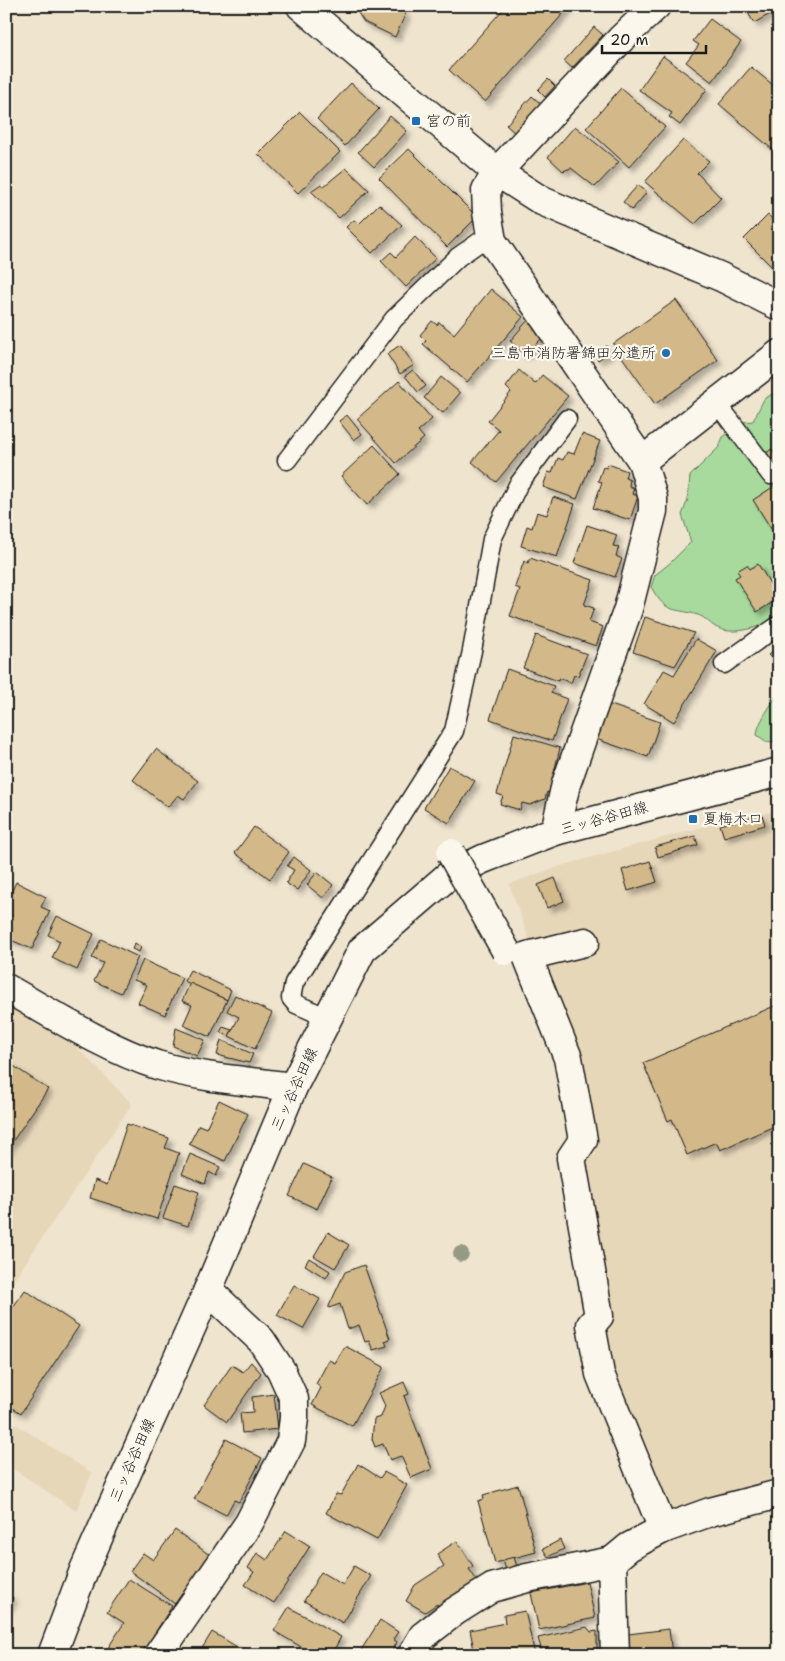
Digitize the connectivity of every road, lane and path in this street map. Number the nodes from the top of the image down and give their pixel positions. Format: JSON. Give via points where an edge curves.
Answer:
{"nodes":[{"id":1,"x":301,"y":6,"type":"edge"},
{"id":2,"x":656,"y":6,"type":"edge"},
{"id":3,"x":497,"y":172,"type":"junction"},
{"id":4,"x":491,"y":234,"type":"junction"},
{"id":5,"x":779,"y":306,"type":"edge"},
{"id":6,"x":779,"y":354,"type":"edge"},
{"id":7,"x":717,"y":402,"type":"junction"},
{"id":8,"x":567,"y":419,"type":"dead end"},
{"id":9,"x":287,"y":460,"type":"dead end"},
{"id":10,"x":642,"y":461,"type":"junction"},
{"id":11,"x":771,"y":475,"type":"dead end"},
{"id":12,"x":779,"y":625,"type":"edge"},
{"id":13,"x":724,"y":664,"type":"dead end"},
{"id":14,"x":779,"y":772,"type":"edge"},
{"id":15,"x":555,"y":832,"type":"junction"},
{"id":16,"x":451,"y":853,"type":"dead end"},
{"id":17,"x":585,"y":942,"type":"dead end"},
{"id":18,"x":506,"y":951,"type":"dead end"},
{"id":19,"x":6,"y":988,"type":"edge"},
{"id":20,"x":328,"y":1018,"type":"junction"},
{"id":21,"x":293,"y":1086,"type":"junction"},
{"id":22,"x":208,"y":1290,"type":"junction"},
{"id":23,"x":779,"y":1494,"type":"edge"},
{"id":24,"x":663,"y":1529,"type":"junction"},
{"id":25,"x":612,"y":1561,"type":"junction"},
{"id":26,"x":52,"y":1655,"type":"edge"},
{"id":27,"x":158,"y":1655,"type":"edge"},
{"id":28,"x":412,"y":1655,"type":"edge"},
{"id":29,"x":615,"y":1655,"type":"edge"}],
"edges":[{"from":1,"to":3,"type":"street"},
{"from":2,"to":3,"type":"street"},
{"from":3,"to":4,"type":"street","via":[[486,190]]},
{"from":3,"to":5,"type":"street","via":[[542,201],[721,277]]},
{"from":4,"to":9,"type":"lane","via":[[458,257],[394,319]]},
{"from":4,"to":10,"type":"street","via":[[500,256]]},
{"from":6,"to":7,"type":"street"},
{"from":7,"to":10,"type":"street"},
{"from":7,"to":11,"type":"lane"},
{"from":8,"to":20,"type":"lane","via":[[518,485],[492,539],[471,660],[454,731],[294,983],[291,998],[296,1004]]},
{"from":10,"to":15,"type":"street","via":[[653,498],[653,511],[628,609],[566,784]]},
{"from":12,"to":13,"type":"lane"},
{"from":14,"to":15,"type":"street","name":"三ッ谷谷田線"},
{"from":15,"to":20,"type":"street","name":"三ッ谷谷田線","via":[[483,858],[448,876],[362,950]]},
{"from":16,"to":18,"type":"street","bridge":true},
{"from":17,"to":24,"type":"street","via":[[527,956],[568,1058],[583,1140],[571,1158],[600,1316],[591,1325],[600,1374]]},
{"from":19,"to":21,"type":"street","via":[[114,1046],[155,1064],[194,1074]]},
{"from":20,"to":21,"type":"street","name":"三ッ谷谷田線"},
{"from":21,"to":22,"type":"street","name":"三ッ谷谷田線"},
{"from":22,"to":26,"type":"street","name":"三ッ谷谷田線","via":[[84,1570]]},
{"from":22,"to":27,"type":"street","via":[[261,1340],[281,1370],[294,1398],[291,1441],[249,1522]]},
{"from":23,"to":24,"type":"street","via":[[710,1512]]},
{"from":24,"to":25,"type":"street"},
{"from":25,"to":28,"type":"street","via":[[492,1588],[423,1636]]},
{"from":25,"to":29,"type":"street"}]}
